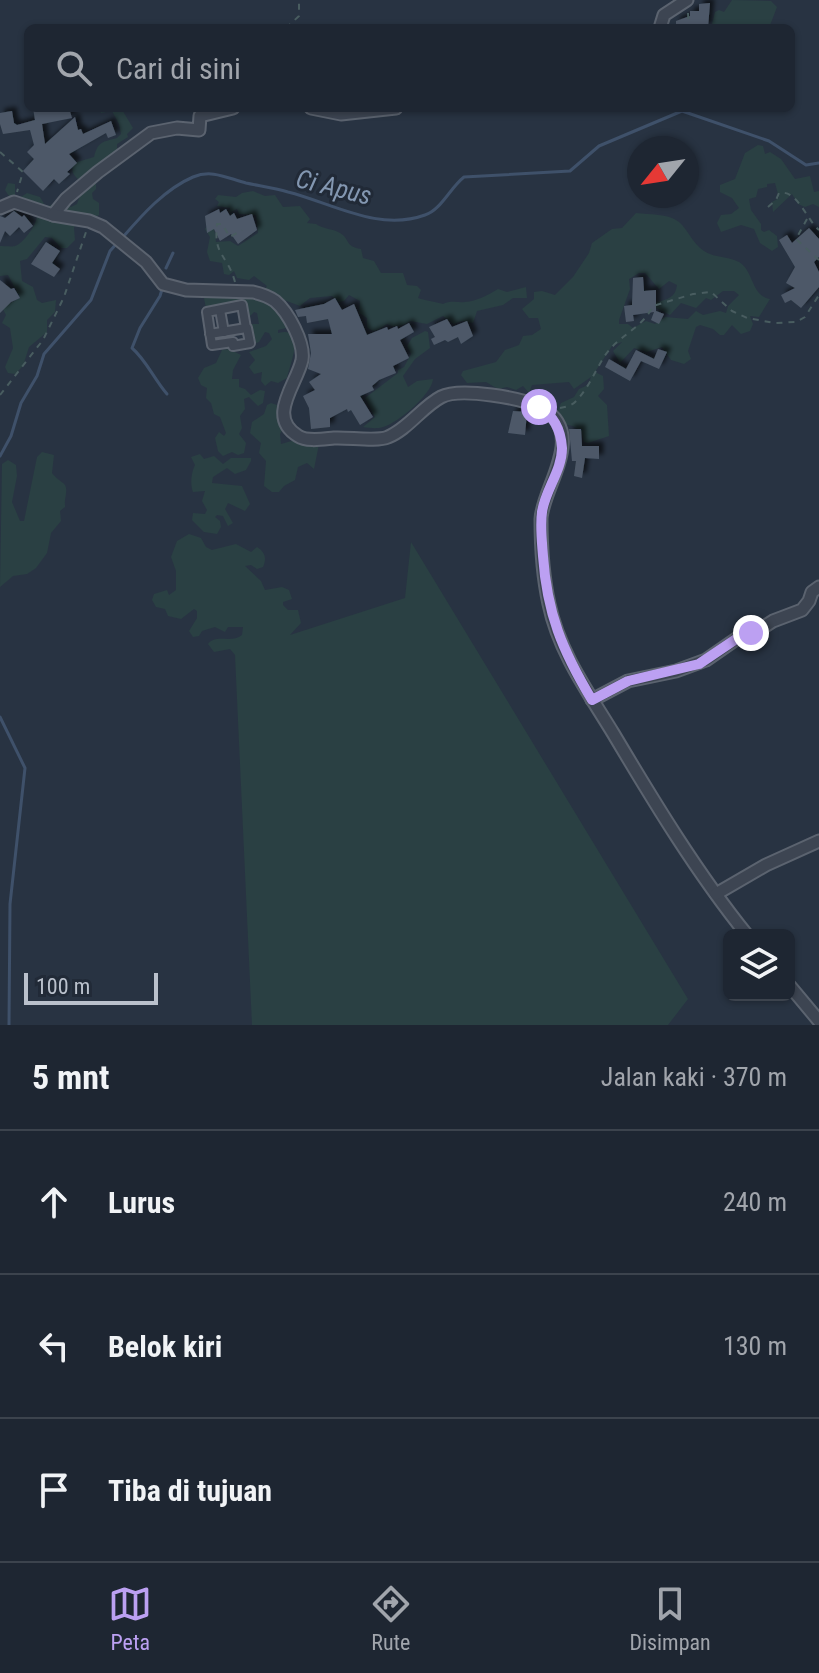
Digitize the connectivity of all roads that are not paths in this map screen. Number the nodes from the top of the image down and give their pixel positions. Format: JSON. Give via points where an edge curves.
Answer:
{"nodes":[{"id":1,"x":687,"y":0,"type":"edge"},
{"id":2,"x":661,"y":24,"type":"edge"},
{"id":3,"x":216,"y":112,"type":"edge"},
{"id":4,"x":331,"y":112,"type":"edge"},
{"id":5,"x":356,"y":112,"type":"edge"},
{"id":6,"x":0,"y":208,"type":"edge"},
{"id":7,"x":53,"y":215,"type":"junction"},
{"id":8,"x":220,"y":310,"type":"junction"},
{"id":9,"x":257,"y":320,"type":"dead end"},
{"id":10,"x":245,"y":325,"type":"junction"},
{"id":11,"x":227,"y":331,"type":"junction"},
{"id":12,"x":210,"y":334,"type":"junction"},
{"id":13,"x":233,"y":342,"type":"junction"},
{"id":14,"x":819,"y":587,"type":"edge"},
{"id":15,"x":592,"y":700,"type":"junction"},
{"id":16,"x":819,"y":841,"type":"edge"},
{"id":17,"x":716,"y":894,"type":"junction"},
{"id":18,"x":742,"y":929,"type":"edge"},
{"id":19,"x":795,"y":992,"type":"edge"},
{"id":20,"x":819,"y":1021,"type":"edge"}],
"edges":[{"from":1,"to":2,"type":"street","via":[[664,15]]},
{"from":3,"to":7,"type":"street","via":[[200,116],[199,130],[166,130],[145,137]]},
{"from":4,"to":5,"type":"street"},
{"from":6,"to":7,"type":"street","via":[[14,202]]},
{"from":7,"to":15,"type":"street","via":[[103,227],[146,262],[163,284],[263,294],[278,303],[297,337],[302,361],[283,408],[288,426],[304,439],[386,438],[436,400],[455,393],[545,410],[557,427],[562,449],[541,517],[547,593],[562,645]]},
{"from":8,"to":10,"type":"street","via":[[242,305]]},
{"from":8,"to":11,"type":"street"},
{"from":8,"to":12,"type":"street","via":[[207,312]]},
{"from":9,"to":10,"type":"street"},
{"from":10,"to":11,"type":"street"},
{"from":10,"to":13,"type":"street","via":[[250,343]]},
{"from":11,"to":12,"type":"street"},
{"from":11,"to":13,"type":"street"},
{"from":12,"to":13,"type":"street","via":[[212,345]]},
{"from":14,"to":15,"type":"street","via":[[802,610],[742,635],[706,660],[628,681]]},
{"from":15,"to":17,"type":"street"},
{"from":16,"to":17,"type":"street"},
{"from":17,"to":18,"type":"street"},
{"from":19,"to":20,"type":"street"}]}
